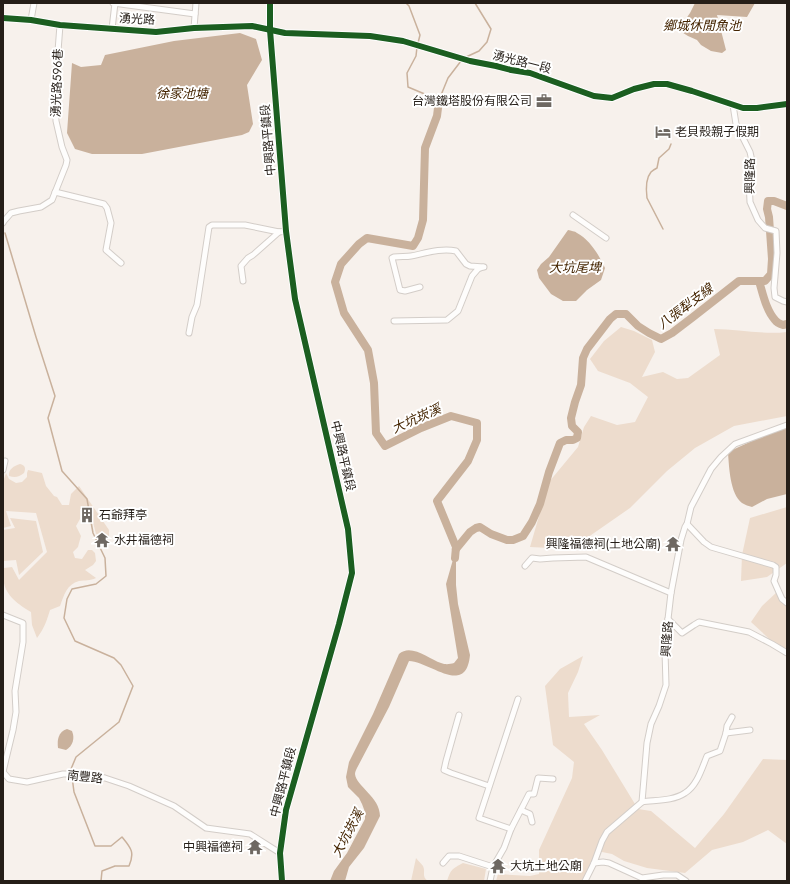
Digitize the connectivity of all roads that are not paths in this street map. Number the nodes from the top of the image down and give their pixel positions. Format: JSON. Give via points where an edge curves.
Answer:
{"nodes":[{"id":1,"x":34,"y":3,"type":"edge"},
{"id":2,"x":115,"y":3,"type":"edge"},
{"id":3,"x":196,"y":3,"type":"edge"},
{"id":4,"x":270,"y":3,"type":"edge"},
{"id":5,"x":195,"y":14,"type":"junction"},
{"id":6,"x":3,"y":18,"type":"edge"},
{"id":7,"x":31,"y":20,"type":"junction"},
{"id":8,"x":60,"y":25,"type":"junction"},
{"id":9,"x":194,"y":28,"type":"junction"},
{"id":10,"x":112,"y":29,"type":"junction"},
{"id":11,"x":270,"y":30,"type":"junction"},
{"id":12,"x":787,"y":104,"type":"edge"},
{"id":13,"x":733,"y":105,"type":"junction"},
{"id":14,"x":55,"y":192,"type":"junction"},
{"id":15,"x":573,"y":215,"type":"dead end"},
{"id":16,"x":3,"y":224,"type":"edge"},
{"id":17,"x":286,"y":231,"type":"junction"},
{"id":18,"x":279,"y":232,"type":"junction"},
{"id":19,"x":606,"y":238,"type":"dead end"},
{"id":20,"x":121,"y":263,"type":"dead end"},
{"id":21,"x":243,"y":281,"type":"dead end"},
{"id":22,"x":420,"y":287,"type":"dead end"},
{"id":23,"x":787,"y":302,"type":"edge"},
{"id":24,"x":394,"y":321,"type":"dead end"},
{"id":25,"x":189,"y":333,"type":"dead end"},
{"id":26,"x":787,"y":425,"type":"edge"},
{"id":27,"x":5,"y":461,"type":"dead end"},
{"id":28,"x":3,"y":470,"type":"edge"},
{"id":29,"x":687,"y":524,"type":"junction"},
{"id":30,"x":525,"y":566,"type":"dead end"},
{"id":31,"x":671,"y":593,"type":"junction"},
{"id":32,"x":787,"y":603,"type":"edge"},
{"id":33,"x":3,"y":615,"type":"edge"},
{"id":34,"x":668,"y":618,"type":"junction"},
{"id":35,"x":787,"y":653,"type":"edge"},
{"id":36,"x":518,"y":699,"type":"dead end"},
{"id":37,"x":459,"y":715,"type":"dead end"},
{"id":38,"x":732,"y":717,"type":"dead end"},
{"id":39,"x":750,"y":730,"type":"dead end"},
{"id":40,"x":726,"y":733,"type":"junction"},
{"id":41,"x":553,"y":779,"type":"dead end"},
{"id":42,"x":489,"y":786,"type":"junction"},
{"id":43,"x":642,"y":802,"type":"junction"},
{"id":44,"x":521,"y":810,"type":"junction"},
{"id":45,"x":532,"y":822,"type":"dead end"},
{"id":46,"x":511,"y":829,"type":"junction"},
{"id":47,"x":280,"y":853,"type":"junction"},
{"id":48,"x":443,"y":863,"type":"dead end"},
{"id":49,"x":594,"y":863,"type":"junction"},
{"id":50,"x":493,"y":866,"type":"junction"},
{"id":51,"x":282,"y":881,"type":"edge"},
{"id":52,"x":490,"y":881,"type":"edge"},
{"id":53,"x":585,"y":881,"type":"edge"},
{"id":54,"x":686,"y":881,"type":"edge"}],
"edges":[{"from":1,"to":7,"type":"street"},
{"from":2,"to":5,"type":"street"},
{"from":2,"to":10,"type":"street"},
{"from":3,"to":5,"type":"street"},
{"from":4,"to":11,"type":"street","name":"中興路平鎮段"},
{"from":5,"to":9,"type":"street"},
{"from":6,"to":7,"type":"street","name":"湧光路"},
{"from":7,"to":8,"type":"street","name":"湧光路"},
{"from":8,"to":10,"type":"street","name":"湧光路"},
{"from":8,"to":14,"type":"street","name":"湧光路596巷","via":[[56,120],[66,165]]},
{"from":9,"to":10,"type":"street","name":"湧光路","via":[[156,32]]},
{"from":9,"to":11,"type":"street","name":"湧光路","via":[[252,26]]},
{"from":11,"to":13,"type":"street","name":"湧光路一段","via":[[285,33],[370,36],[403,41],[470,61],[530,73],[594,96],[612,98],[634,89],[666,84]]},
{"from":11,"to":17,"type":"street","name":"中興路平鎮段"},
{"from":12,"to":13,"type":"street","name":"湧光路一段","via":[[757,108]]},
{"from":13,"to":23,"type":"street","name":"興隆路","via":[[736,124],[750,152],[752,162],[749,180],[750,202],[758,220],[765,228],[776,231],[775,297]]},
{"from":14,"to":16,"type":"street","name":"湧光路596巷","via":[[52,200],[45,205],[11,213]]},
{"from":14,"to":20,"type":"street","via":[[104,204],[111,223],[106,250]]},
{"from":15,"to":19,"type":"street"},
{"from":17,"to":18,"type":"street"},
{"from":17,"to":47,"type":"street","name":"中興路平鎮段","via":[[295,298],[348,529],[352,573],[340,624],[286,810]]},
{"from":18,"to":21,"type":"street","via":[[241,266]]},
{"from":18,"to":25,"type":"street","via":[[245,225],[209,227],[197,305]]},
{"from":22,"to":24,"type":"street","via":[[400,290],[392,258],[450,250],[456,251],[466,264],[484,267],[472,276],[458,311],[447,320]]},
{"from":26,"to":29,"type":"street","name":"興隆路","via":[[735,444],[721,456],[711,469],[691,507]]},
{"from":27,"to":28,"type":"street"},
{"from":29,"to":31,"type":"street","name":"興隆路","via":[[681,540]]},
{"from":29,"to":32,"type":"street","via":[[712,547],[776,567],[774,581],[782,599]]},
{"from":30,"to":31,"type":"street","via":[[532,558],[586,557]]},
{"from":31,"to":34,"type":"street","name":"興隆路"},
{"from":33,"to":47,"type":"street","name":"南豐路","via":[[24,623],[15,691],[16,712],[4,772],[9,779],[27,782],[63,774],[105,778],[174,806],[206,828],[250,834]]},
{"from":34,"to":35,"type":"street","via":[[682,633],[699,622],[749,632]]},
{"from":34,"to":43,"type":"street","name":"興隆路","via":[[665,651],[666,685],[651,724],[647,743]]},
{"from":36,"to":42,"type":"street"},
{"from":37,"to":42,"type":"street","via":[[444,770]]},
{"from":38,"to":40,"type":"street"},
{"from":39,"to":40,"type":"street"},
{"from":40,"to":43,"type":"street","via":[[720,751],[706,756],[694,785],[686,793],[674,798]]},
{"from":41,"to":44,"type":"street","via":[[538,778],[534,794],[529,794]]},
{"from":42,"to":46,"type":"street","via":[[479,818]]},
{"from":43,"to":49,"type":"street","via":[[607,832]]},
{"from":44,"to":45,"type":"street","via":[[530,814]]},
{"from":44,"to":46,"type":"street"},
{"from":46,"to":50,"type":"street","via":[[504,848]]},
{"from":47,"to":51,"type":"street","name":"中興路平鎮段"},
{"from":48,"to":50,"type":"street","via":[[449,856],[459,856]]},
{"from":49,"to":53,"type":"street"},
{"from":49,"to":54,"type":"street","via":[[609,863],[642,878],[677,875]]},
{"from":50,"to":52,"type":"street"}]}
